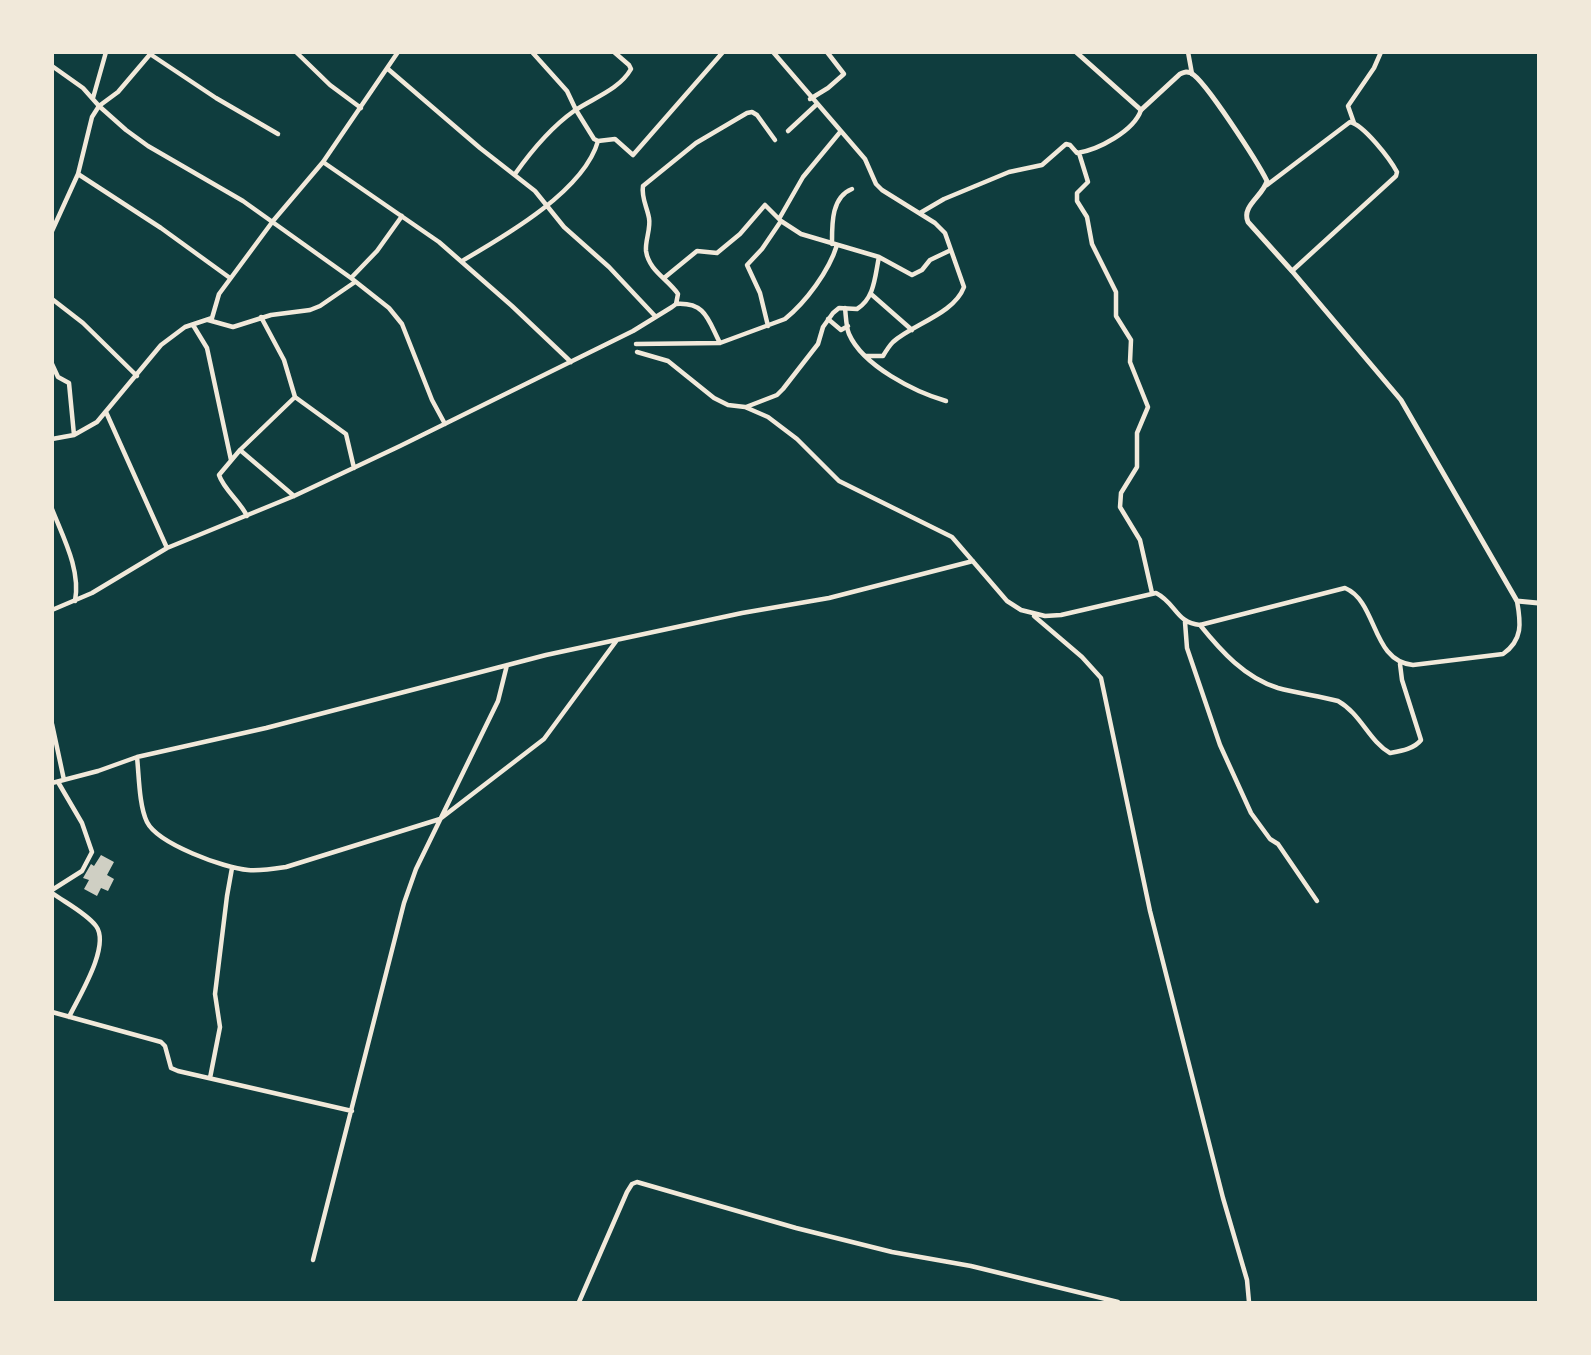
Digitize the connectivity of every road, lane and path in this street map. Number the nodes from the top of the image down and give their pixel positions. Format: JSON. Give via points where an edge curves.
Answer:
{"nodes":[{"id":1,"x":106,"y":52,"type":"edge"},
{"id":2,"x":296,"y":52,"type":"edge"},
{"id":3,"x":398,"y":52,"type":"edge"},
{"id":4,"x":532,"y":52,"type":"edge"},
{"id":5,"x":614,"y":52,"type":"edge"},
{"id":6,"x":723,"y":52,"type":"edge"},
{"id":7,"x":773,"y":52,"type":"edge"},
{"id":8,"x":827,"y":52,"type":"edge"},
{"id":9,"x":1076,"y":52,"type":"edge"},
{"id":10,"x":1188,"y":52,"type":"edge"},
{"id":11,"x":1381,"y":52,"type":"edge"},
{"id":12,"x":151,"y":53,"type":"edge"},
{"id":13,"x":52,"y":66,"type":"edge"},
{"id":14,"x":388,"y":69,"type":"junction"},
{"id":15,"x":1192,"y":74,"type":"junction"},
{"id":16,"x":93,"y":99,"type":"junction"},
{"id":17,"x":810,"y":99,"type":"junction"},
{"id":18,"x":816,"y":105,"type":"junction"},
{"id":19,"x":99,"y":106,"type":"junction"},
{"id":20,"x":361,"y":108,"type":"junction"},
{"id":21,"x":576,"y":110,"type":"junction"},
{"id":22,"x":1141,"y":110,"type":"junction"},
{"id":23,"x":1354,"y":123,"type":"junction"},
{"id":24,"x":788,"y":131,"type":"dead end"},
{"id":25,"x":841,"y":131,"type":"junction"},
{"id":26,"x":278,"y":134,"type":"dead end"},
{"id":27,"x":775,"y":140,"type":"dead end"},
{"id":28,"x":598,"y":141,"type":"junction"},
{"id":29,"x":1079,"y":153,"type":"junction"},
{"id":30,"x":323,"y":162,"type":"junction"},
{"id":31,"x":78,"y":174,"type":"junction"},
{"id":32,"x":515,"y":174,"type":"junction"},
{"id":33,"x":1267,"y":185,"type":"junction"},
{"id":34,"x":852,"y":190,"type":"dead end"},
{"id":35,"x":548,"y":206,"type":"junction"},
{"id":36,"x":919,"y":213,"type":"junction"},
{"id":37,"x":402,"y":216,"type":"junction"},
{"id":38,"x":780,"y":220,"type":"junction"},
{"id":39,"x":273,"y":221,"type":"junction"},
{"id":40,"x":52,"y":231,"type":"edge"},
{"id":41,"x":834,"y":244,"type":"junction"},
{"id":42,"x":951,"y":250,"type":"junction"},
{"id":43,"x":879,"y":257,"type":"junction"},
{"id":44,"x":462,"y":261,"type":"junction"},
{"id":45,"x":1292,"y":271,"type":"junction"},
{"id":46,"x":230,"y":278,"type":"junction"},
{"id":47,"x":664,"y":278,"type":"junction"},
{"id":48,"x":353,"y":280,"type":"junction"},
{"id":49,"x":871,"y":294,"type":"junction"},
{"id":50,"x":52,"y":299,"type":"edge"},
{"id":51,"x":676,"y":304,"type":"junction"},
{"id":52,"x":845,"y":307,"type":"junction"},
{"id":53,"x":655,"y":316,"type":"junction"},
{"id":54,"x":261,"y":317,"type":"junction"},
{"id":55,"x":828,"y":319,"type":"junction"},
{"id":56,"x":207,"y":320,"type":"junction"},
{"id":57,"x":193,"y":325,"type":"junction"},
{"id":58,"x":768,"y":326,"type":"junction"},
{"id":59,"x":848,"y":326,"type":"junction"},
{"id":60,"x":912,"y":330,"type":"junction"},
{"id":61,"x":720,"y":343,"type":"junction"},
{"id":62,"x":636,"y":344,"type":"dead end"},
{"id":63,"x":637,"y":352,"type":"dead end"},
{"id":64,"x":866,"y":356,"type":"junction"},
{"id":65,"x":571,"y":362,"type":"junction"},
{"id":66,"x":52,"y":364,"type":"edge"},
{"id":67,"x":137,"y":376,"type":"junction"},
{"id":68,"x":295,"y":397,"type":"junction"},
{"id":69,"x":946,"y":401,"type":"dead end"},
{"id":70,"x":745,"y":407,"type":"junction"},
{"id":71,"x":106,"y":412,"type":"junction"},
{"id":72,"x":445,"y":424,"type":"junction"},
{"id":73,"x":74,"y":435,"type":"junction"},
{"id":74,"x":52,"y":439,"type":"edge"},
{"id":75,"x":240,"y":450,"type":"junction"},
{"id":76,"x":231,"y":460,"type":"junction"},
{"id":77,"x":354,"y":468,"type":"junction"},
{"id":78,"x":293,"y":496,"type":"junction"},
{"id":79,"x":52,"y":509,"type":"edge"},
{"id":80,"x":247,"y":516,"type":"junction"},
{"id":81,"x":167,"y":548,"type":"junction"},
{"id":82,"x":974,"y":561,"type":"junction"},
{"id":83,"x":1152,"y":593,"type":"junction"},
{"id":84,"x":75,"y":601,"type":"junction"},
{"id":85,"x":1517,"y":601,"type":"junction"},
{"id":86,"x":1538,"y":603,"type":"edge"},
{"id":87,"x":52,"y":610,"type":"edge"},
{"id":88,"x":1030,"y":613,"type":"junction"},
{"id":89,"x":1185,"y":622,"type":"junction"},
{"id":90,"x":1200,"y":625,"type":"junction"},
{"id":91,"x":618,"y":640,"type":"junction"},
{"id":92,"x":1400,"y":664,"type":"junction"},
{"id":93,"x":508,"y":665,"type":"junction"},
{"id":94,"x":52,"y":724,"type":"edge"},
{"id":95,"x":136,"y":757,"type":"junction"},
{"id":96,"x":58,"y":782,"type":"edge"},
{"id":97,"x":440,"y":819,"type":"junction"},
{"id":98,"x":232,"y":868,"type":"junction"},
{"id":99,"x":52,"y":892,"type":"edge"},
{"id":100,"x":1317,"y":901,"type":"dead end"},
{"id":101,"x":52,"y":1012,"type":"edge"},
{"id":102,"x":69,"y":1017,"type":"junction"},
{"id":103,"x":210,"y":1078,"type":"junction"},
{"id":104,"x":352,"y":1111,"type":"junction"},
{"id":105,"x":313,"y":1261,"type":"dead end"},
{"id":106,"x":579,"y":1303,"type":"edge"},
{"id":107,"x":1118,"y":1303,"type":"edge"},
{"id":108,"x":1249,"y":1303,"type":"edge"}],
"edges":[{"from":1,"to":16,"type":"street"},
{"from":2,"to":20,"type":"street"},
{"from":3,"to":14,"type":"street"},
{"from":4,"to":21,"type":"street","via":[[567,91]]},
{"from":5,"to":21,"type":"street","via":[[629,65],[628,74]]},
{"from":6,"to":28,"type":"street","via":[[635,154],[629,154],[615,139]]},
{"from":7,"to":17,"type":"street"},
{"from":8,"to":17,"type":"street","via":[[844,74]]},
{"from":9,"to":22,"type":"street"},
{"from":10,"to":15,"type":"street"},
{"from":11,"to":23,"type":"street","via":[[1348,106]]},
{"from":12,"to":19,"type":"street","via":[[118,92]]},
{"from":12,"to":26,"type":"street"},
{"from":13,"to":16,"type":"street"},
{"from":14,"to":20,"type":"street"},
{"from":14,"to":32,"type":"street"},
{"from":15,"to":22,"type":"street","via":[[1180,74]]},
{"from":15,"to":33,"type":"street","via":[[1235,130]]},
{"from":16,"to":19,"type":"street"},
{"from":17,"to":18,"type":"street"},
{"from":18,"to":24,"type":"street"},
{"from":18,"to":25,"type":"street"},
{"from":19,"to":31,"type":"street","via":[[87,131]]},
{"from":19,"to":39,"type":"street","via":[[148,146]]},
{"from":20,"to":30,"type":"street"},
{"from":21,"to":28,"type":"street"},
{"from":21,"to":32,"type":"street","via":[[542,139]]},
{"from":22,"to":29,"type":"street","via":[[1136,121],[1117,135]]},
{"from":23,"to":33,"type":"street","via":[[1347,123]]},
{"from":23,"to":45,"type":"street","via":[[1396,169],[1396,176]]},
{"from":25,"to":36,"type":"street","via":[[865,159],[882,190]]},
{"from":25,"to":38,"type":"street","via":[[807,171]]},
{"from":27,"to":47,"type":"street","via":[[752,112],[696,143],[645,183],[642,194],[650,225],[646,248],[650,263]]},
{"from":28,"to":35,"type":"street","via":[[582,170]]},
{"from":29,"to":36,"type":"street","via":[[1066,144],[1042,165],[1009,172]]},
{"from":29,"to":83,"type":"street","via":[[1088,182],[1077,193],[1077,201],[1087,216],[1092,244],[1113,281],[1116,316],[1131,340],[1130,362],[1148,407],[1136,438],[1137,467],[1120,498],[1123,515],[1139,540]]},
{"from":30,"to":37,"type":"street"},
{"from":30,"to":39,"type":"street"},
{"from":31,"to":40,"type":"street"},
{"from":31,"to":46,"type":"street"},
{"from":32,"to":35,"type":"street"},
{"from":33,"to":45,"type":"street","via":[[1247,210],[1246,219]]},
{"from":34,"to":41,"type":"street","via":[[843,193],[832,220]]},
{"from":35,"to":44,"type":"street"},
{"from":35,"to":53,"type":"street"},
{"from":36,"to":42,"type":"street","via":[[945,233]]},
{"from":37,"to":44,"type":"street"},
{"from":37,"to":48,"type":"street"},
{"from":38,"to":41,"type":"street","via":[[801,234]]},
{"from":38,"to":47,"type":"street","via":[[763,206],[727,246],[714,254],[697,251]]},
{"from":38,"to":58,"type":"street","via":[[747,267],[760,293]]},
{"from":39,"to":46,"type":"street"},
{"from":39,"to":48,"type":"street"},
{"from":41,"to":43,"type":"street"},
{"from":41,"to":58,"type":"street","via":[[826,269],[794,312]]},
{"from":42,"to":43,"type":"street","via":[[930,260],[914,276]]},
{"from":42,"to":60,"type":"street","via":[[964,289],[939,314]]},
{"from":43,"to":49,"type":"street"},
{"from":44,"to":65,"type":"street"},
{"from":45,"to":85,"type":"street","via":[[1401,400]]},
{"from":46,"to":56,"type":"street","via":[[217,297],[215,314]]},
{"from":47,"to":51,"type":"street","via":[[678,294]]},
{"from":48,"to":54,"type":"street","via":[[320,306]]},
{"from":48,"to":72,"type":"street","via":[[402,324]]},
{"from":49,"to":52,"type":"street","via":[[857,309]]},
{"from":49,"to":60,"type":"street"},
{"from":50,"to":67,"type":"street"},
{"from":51,"to":53,"type":"street"},
{"from":51,"to":61,"type":"street","via":[[690,303],[701,309]]},
{"from":52,"to":55,"type":"street"},
{"from":52,"to":59,"type":"street"},
{"from":53,"to":65,"type":"street"},
{"from":54,"to":56,"type":"street","via":[[233,327]]},
{"from":54,"to":68,"type":"street","via":[[284,360]]},
{"from":55,"to":59,"type":"street","via":[[841,330]]},
{"from":55,"to":70,"type":"street","via":[[818,344],[783,390]]},
{"from":56,"to":57,"type":"street"},
{"from":57,"to":67,"type":"street","via":[[161,345]]},
{"from":57,"to":76,"type":"street","via":[[206,348]]},
{"from":58,"to":61,"type":"street"},
{"from":59,"to":64,"type":"street","via":[[849,335]]},
{"from":60,"to":64,"type":"street","via":[[894,341],[883,356]]},
{"from":61,"to":62,"type":"street"},
{"from":63,"to":70,"type":"street","via":[[667,361],[714,398]]},
{"from":64,"to":69,"type":"street","via":[[891,376]]},
{"from":65,"to":72,"type":"street"},
{"from":66,"to":73,"type":"street","via":[[58,377],[69,383]]},
{"from":67,"to":71,"type":"street"},
{"from":68,"to":75,"type":"street"},
{"from":68,"to":77,"type":"street","via":[[346,434]]},
{"from":70,"to":82,"type":"street","via":[[768,417],[797,439],[839,481],[952,537]]},
{"from":71,"to":73,"type":"street"},
{"from":71,"to":81,"type":"street"},
{"from":72,"to":77,"type":"street"},
{"from":73,"to":74,"type":"street"},
{"from":75,"to":76,"type":"street"},
{"from":75,"to":78,"type":"street"},
{"from":76,"to":80,"type":"street","via":[[218,477]]},
{"from":77,"to":78,"type":"street"},
{"from":78,"to":80,"type":"street"},
{"from":79,"to":84,"type":"street","via":[[74,570]]},
{"from":80,"to":81,"type":"street"},
{"from":81,"to":84,"type":"street"},
{"from":82,"to":88,"type":"street","via":[[1007,601]]},
{"from":82,"to":91,"type":"street","via":[[830,598]]},
{"from":83,"to":88,"type":"street","via":[[1082,612]]},
{"from":83,"to":89,"type":"street","via":[[1167,600]]},
{"from":84,"to":87,"type":"street"},
{"from":85,"to":86,"type":"street"},
{"from":85,"to":92,"type":"street","via":[[1520,630],[1512,648],[1503,654]]},
{"from":88,"to":108,"type":"street","via":[[1101,678],[1150,911],[1247,1280]]},
{"from":89,"to":90,"type":"street"},
{"from":89,"to":100,"type":"street","via":[[1187,648],[1220,745],[1251,813]]},
{"from":90,"to":92,"type":"street","via":[[1345,587]]},
{"from":90,"to":92,"type":"street","via":[[1232,661],[1267,683],[1346,706],[1390,753],[1421,740]]},
{"from":91,"to":93,"type":"street"},
{"from":91,"to":97,"type":"street","via":[[544,739]]},
{"from":93,"to":95,"type":"street"},
{"from":93,"to":97,"type":"street","via":[[498,701]]},
{"from":94,"to":96,"type":"street"},
{"from":95,"to":96,"type":"street"},
{"from":95,"to":98,"type":"street","via":[[144,816],[153,831]]},
{"from":96,"to":99,"type":"street","via":[[92,849],[82,871]]},
{"from":97,"to":98,"type":"street","via":[[286,867]]},
{"from":97,"to":104,"type":"street","via":[[404,903]]},
{"from":98,"to":103,"type":"street","via":[[215,994],[220,1027]]},
{"from":99,"to":102,"type":"street","via":[[92,921],[100,936],[96,961]]},
{"from":101,"to":102,"type":"street"},
{"from":102,"to":103,"type":"street","via":[[161,1042],[174,1069]]},
{"from":103,"to":104,"type":"street"},
{"from":104,"to":105,"type":"street"},
{"from":106,"to":107,"type":"street","via":[[627,1192],[637,1182],[808,1231]]}]}
